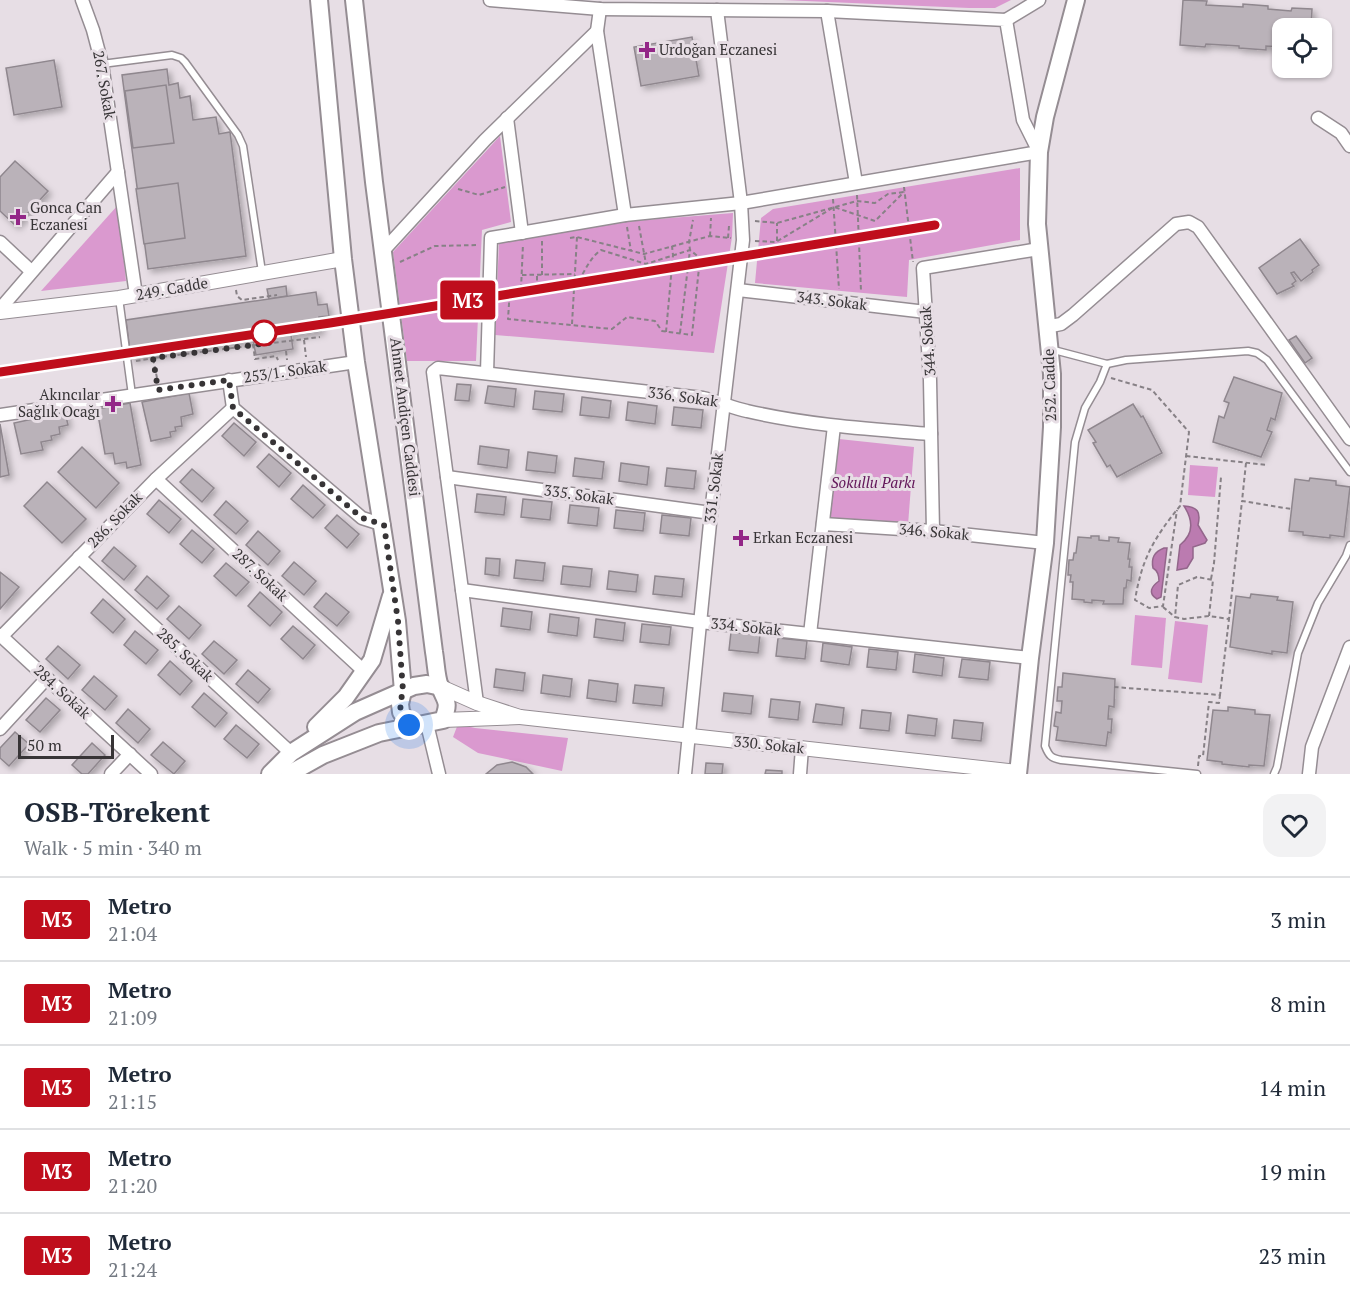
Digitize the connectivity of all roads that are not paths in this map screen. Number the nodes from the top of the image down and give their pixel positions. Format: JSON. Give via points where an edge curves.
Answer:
{"nodes":[{"id":1,"x":82,"y":0,"type":"edge"},
{"id":2,"x":319,"y":0,"type":"edge"},
{"id":3,"x":354,"y":0,"type":"edge"},
{"id":4,"x":490,"y":0,"type":"edge"},
{"id":5,"x":1039,"y":0,"type":"edge"},
{"id":6,"x":1076,"y":0,"type":"edge"},
{"id":7,"x":600,"y":9,"type":"junction"},
{"id":8,"x":717,"y":10,"type":"junction"},
{"id":9,"x":827,"y":11,"type":"junction"},
{"id":10,"x":1006,"y":20,"type":"junction"},
{"id":11,"x":597,"y":31,"type":"junction"},
{"id":12,"x":102,"y":64,"type":"junction"},
{"id":13,"x":507,"y":118,"type":"junction"},
{"id":14,"x":1318,"y":118,"type":"dead end"},
{"id":15,"x":1350,"y":146,"type":"edge"},
{"id":16,"x":1039,"y":152,"type":"junction"},
{"id":17,"x":118,"y":172,"type":"junction"},
{"id":18,"x":856,"y":183,"type":"junction"},
{"id":19,"x":741,"y":203,"type":"junction"},
{"id":20,"x":631,"y":214,"type":"junction"},
{"id":21,"x":523,"y":237,"type":"junction"},
{"id":22,"x":0,"y":242,"type":"edge"},
{"id":23,"x":1039,"y":249,"type":"junction"},
{"id":24,"x":382,"y":251,"type":"junction"},
{"id":25,"x":343,"y":259,"type":"junction"},
{"id":26,"x":31,"y":271,"type":"junction"},
{"id":27,"x":262,"y":273,"type":"junction"},
{"id":28,"x":738,"y":290,"type":"junction"},
{"id":29,"x":136,"y":295,"type":"junction"},
{"id":30,"x":119,"y":298,"type":"junction"},
{"id":31,"x":0,"y":310,"type":"edge"},
{"id":32,"x":926,"y":312,"type":"junction"},
{"id":33,"x":1046,"y":327,"type":"junction"},
{"id":34,"x":1050,"y":349,"type":"junction"},
{"id":35,"x":356,"y":362,"type":"junction"},
{"id":36,"x":1107,"y":363,"type":"junction"},
{"id":37,"x":487,"y":373,"type":"junction"},
{"id":38,"x":229,"y":380,"type":"junction"},
{"id":39,"x":132,"y":395,"type":"junction"},
{"id":40,"x":724,"y":402,"type":"junction"},
{"id":41,"x":233,"y":408,"type":"junction"},
{"id":42,"x":0,"y":415,"type":"edge"},
{"id":43,"x":834,"y":426,"type":"junction"},
{"id":44,"x":930,"y":434,"type":"junction"},
{"id":45,"x":1350,"y":439,"type":"edge"},
{"id":46,"x":1350,"y":472,"type":"edge"},
{"id":47,"x":447,"y":477,"type":"junction"},
{"id":48,"x":156,"y":479,"type":"junction"},
{"id":49,"x":711,"y":513,"type":"junction"},
{"id":50,"x":823,"y":524,"type":"junction"},
{"id":51,"x":384,"y":525,"type":"junction"},
{"id":52,"x":933,"y":531,"type":"junction"},
{"id":53,"x":1045,"y":543,"type":"junction"},
{"id":54,"x":1350,"y":545,"type":"edge"},
{"id":55,"x":79,"y":557,"type":"junction"},
{"id":56,"x":462,"y":590,"type":"junction"},
{"id":57,"x":393,"y":593,"type":"junction"},
{"id":58,"x":700,"y":622,"type":"junction"},
{"id":59,"x":810,"y":634,"type":"junction"},
{"id":60,"x":1,"y":635,"type":"edge"},
{"id":61,"x":1350,"y":647,"type":"edge"},
{"id":62,"x":1030,"y":658,"type":"junction"},
{"id":63,"x":365,"y":672,"type":"junction"},
{"id":64,"x":47,"y":678,"type":"junction"},
{"id":65,"x":441,"y":687,"type":"junction"},
{"id":66,"x":403,"y":691,"type":"junction"},
{"id":67,"x":477,"y":703,"type":"junction"},
{"id":68,"x":520,"y":717,"type":"junction"},
{"id":69,"x":435,"y":722,"type":"junction"},
{"id":70,"x":409,"y":725,"type":"junction"},
{"id":71,"x":0,"y":729,"type":"edge"},
{"id":72,"x":689,"y":736,"type":"junction"},
{"id":73,"x":802,"y":748,"type":"junction"},
{"id":74,"x":291,"y":753,"type":"junction"},
{"id":75,"x":130,"y":754,"type":"junction"},
{"id":76,"x":1018,"y":773,"type":"edge"},
{"id":77,"x":111,"y":774,"type":"edge"},
{"id":78,"x":151,"y":774,"type":"edge"},
{"id":79,"x":270,"y":774,"type":"edge"},
{"id":80,"x":289,"y":774,"type":"edge"},
{"id":81,"x":439,"y":774,"type":"edge"},
{"id":82,"x":685,"y":774,"type":"edge"},
{"id":83,"x":800,"y":774,"type":"edge"},
{"id":84,"x":1197,"y":774,"type":"edge"},
{"id":85,"x":1274,"y":774,"type":"edge"},
{"id":86,"x":1309,"y":774,"type":"edge"}],
"edges":[{"from":1,"to":12,"type":"street","name":"267. Sokak"},
{"from":2,"to":25,"type":"main road"},
{"from":3,"to":24,"type":"main road","name":"Ahmet Andiçen Caddesi"},
{"from":4,"to":7,"type":"street"},
{"from":5,"to":10,"type":"street"},
{"from":6,"to":16,"type":"main road","name":"252. Cadde"},
{"from":7,"to":8,"type":"street"},
{"from":7,"to":11,"type":"street"},
{"from":8,"to":9,"type":"street"},
{"from":8,"to":19,"type":"street","name":"331. Sokak"},
{"from":9,"to":10,"type":"street"},
{"from":9,"to":18,"type":"street"},
{"from":10,"to":16,"type":"street","via":[[1023,120]]},
{"from":11,"to":13,"type":"street"},
{"from":11,"to":20,"type":"street"},
{"from":12,"to":17,"type":"street","name":"267. Sokak"},
{"from":12,"to":27,"type":"lane","via":[[172,55],[185,62],[243,146]]},
{"from":13,"to":21,"type":"street"},
{"from":13,"to":24,"type":"street"},
{"from":14,"to":15,"type":"street","via":[[1341,133]]},
{"from":16,"to":18,"type":"street"},
{"from":16,"to":23,"type":"main road","name":"252. Cadde"},
{"from":17,"to":26,"type":"street"},
{"from":17,"to":29,"type":"street","name":"267. Sokak"},
{"from":18,"to":19,"type":"street"},
{"from":19,"to":20,"type":"street"},
{"from":19,"to":28,"type":"street","name":"331. Sokak","via":[[743,240]]},
{"from":20,"to":21,"type":"street"},
{"from":21,"to":37,"type":"street","via":[[491,238]]},
{"from":22,"to":26,"type":"street"},
{"from":23,"to":32,"type":"street","name":"344. Sokak","via":[[923,268]]},
{"from":23,"to":33,"type":"main road","name":"252. Cadde"},
{"from":24,"to":65,"type":"main road","name":"Ahmet Andiçen Caddesi"},
{"from":25,"to":27,"type":"street","name":"249. Cadde"},
{"from":25,"to":35,"type":"main road"},
{"from":26,"to":31,"type":"street"},
{"from":27,"to":29,"type":"street","name":"249. Cadde"},
{"from":28,"to":32,"type":"street","name":"343. Sokak"},
{"from":28,"to":40,"type":"street","name":"331. Sokak"},
{"from":29,"to":30,"type":"street","name":"249. Cadde"},
{"from":30,"to":31,"type":"street","name":"249. Cadde"},
{"from":30,"to":39,"type":"lane"},
{"from":32,"to":44,"type":"street","name":"344. Sokak"},
{"from":33,"to":34,"type":"main road","name":"252. Cadde"},
{"from":33,"to":45,"type":"street","via":[[1061,324],[1073,315],[1176,224],[1190,222],[1198,227]]},
{"from":34,"to":36,"type":"lane"},
{"from":34,"to":53,"type":"main road","name":"252. Cadde","via":[[1053,393]]},
{"from":35,"to":38,"type":"street","name":"253/1. Sokak"},
{"from":35,"to":51,"type":"main road"},
{"from":36,"to":46,"type":"lane","via":[[1257,352]]},
{"from":36,"to":84,"type":"lane","via":[[1085,408],[1075,442],[1045,746],[1052,758],[1061,760]]},
{"from":37,"to":40,"type":"street","name":"336. Sokak"},
{"from":37,"to":47,"type":"street","name":"336. Sokak","via":[[438,368],[433,372]]},
{"from":38,"to":39,"type":"street","name":"253/1. Sokak"},
{"from":38,"to":41,"type":"street"},
{"from":39,"to":42,"type":"street","name":"253/1. Sokak"},
{"from":40,"to":43,"type":"street","name":"336. Sokak","via":[[745,411]]},
{"from":40,"to":49,"type":"street","name":"331. Sokak"},
{"from":41,"to":48,"type":"street","name":"286. Sokak"},
{"from":41,"to":51,"type":"street","via":[[362,518]]},
{"from":43,"to":44,"type":"street","name":"336. Sokak"},
{"from":43,"to":50,"type":"street"},
{"from":44,"to":52,"type":"street","name":"344. Sokak"},
{"from":47,"to":49,"type":"street","name":"335. Sokak"},
{"from":47,"to":56,"type":"street"},
{"from":48,"to":55,"type":"street","name":"286. Sokak"},
{"from":48,"to":63,"type":"street","name":"287. Sokak"},
{"from":49,"to":58,"type":"street","name":"331. Sokak"},
{"from":50,"to":52,"type":"street","name":"346. Sokak"},
{"from":50,"to":59,"type":"street"},
{"from":51,"to":57,"type":"main road"},
{"from":52,"to":53,"type":"street","name":"346. Sokak"},
{"from":53,"to":62,"type":"main road","name":"252. Cadde"},
{"from":54,"to":85,"type":"lane","via":[[1318,603],[1298,652]]},
{"from":55,"to":60,"type":"street","name":"286. Sokak"},
{"from":55,"to":74,"type":"street","name":"285. Sokak"},
{"from":56,"to":58,"type":"street","name":"334. Sokak"},
{"from":56,"to":67,"type":"street"},
{"from":57,"to":63,"type":"main road","via":[[378,645]]},
{"from":57,"to":66,"type":"main road"},
{"from":58,"to":59,"type":"street","name":"334. Sokak"},
{"from":58,"to":72,"type":"street","name":"331. Sokak"},
{"from":59,"to":62,"type":"street","name":"334. Sokak"},
{"from":60,"to":64,"type":"street","name":"284. Sokak"},
{"from":61,"to":86,"type":"street","via":[[1312,747]]},
{"from":62,"to":76,"type":"main road","name":"252. Cadde"},
{"from":63,"to":74,"type":"main road"},
{"from":64,"to":71,"type":"street"},
{"from":64,"to":75,"type":"street","name":"284. Sokak"},
{"from":65,"to":66,"type":"main road","via":[[427,684]]},
{"from":65,"to":67,"type":"street","name":"330. Sokak"},
{"from":65,"to":69,"type":"main road","via":[[447,701]]},
{"from":66,"to":70,"type":"main road","via":[[401,712]]},
{"from":66,"to":74,"type":"main road","via":[[355,712]]},
{"from":67,"to":68,"type":"street","name":"330. Sokak"},
{"from":68,"to":69,"type":"street","name":"330. Sokak"},
{"from":68,"to":72,"type":"street","name":"330. Sokak"},
{"from":69,"to":70,"type":"main road"},
{"from":69,"to":81,"type":"street"},
{"from":70,"to":80,"type":"main road","via":[[358,740]]},
{"from":72,"to":73,"type":"street","name":"330. Sokak"},
{"from":72,"to":82,"type":"street","name":"331. Sokak"},
{"from":73,"to":76,"type":"street","name":"330. Sokak"},
{"from":73,"to":83,"type":"street"},
{"from":74,"to":79,"type":"main road"},
{"from":75,"to":77,"type":"street"},
{"from":75,"to":78,"type":"street","name":"284. Sokak"}]}
